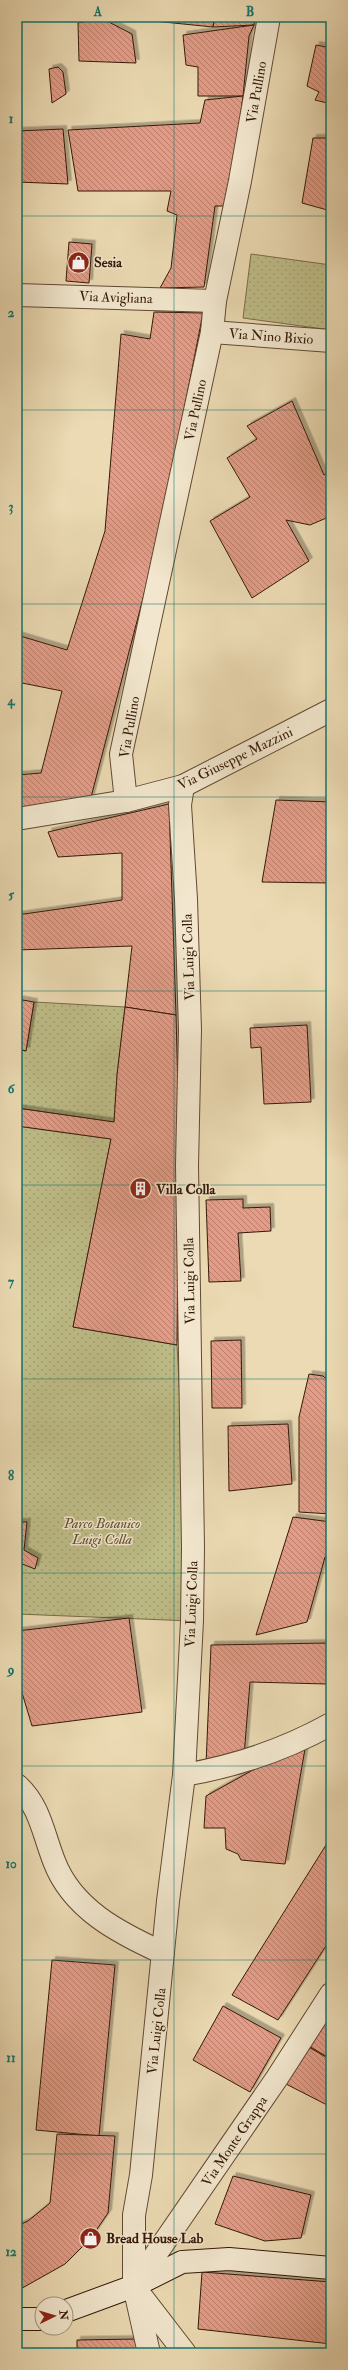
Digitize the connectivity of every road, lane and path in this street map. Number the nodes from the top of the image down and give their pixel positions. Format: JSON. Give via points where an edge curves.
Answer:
{"nodes":[{"id":1,"x":269,"y":17,"type":"edge"},
{"id":2,"x":17,"y":296,"type":"edge"},
{"id":3,"x":215,"y":301,"type":"junction"},
{"id":4,"x":212,"y":332,"type":"junction"},
{"id":5,"x":331,"y":341,"type":"edge"},
{"id":6,"x":331,"y":710,"type":"edge"},
{"id":7,"x":183,"y":786,"type":"junction"},
{"id":8,"x":126,"y":801,"type":"junction"},
{"id":9,"x":17,"y":819,"type":"edge"},
{"id":10,"x":331,"y":1724,"type":"edge"},
{"id":11,"x":184,"y":1776,"type":"junction"},
{"id":12,"x":17,"y":1785,"type":"edge"},
{"id":13,"x":163,"y":1953,"type":"junction"},
{"id":14,"x":331,"y":1994,"type":"edge"},
{"id":15,"x":331,"y":2268,"type":"edge"},
{"id":16,"x":134,"y":2286,"type":"junction"},
{"id":17,"x":74,"y":2308,"type":"edge"},
{"id":18,"x":17,"y":2319,"type":"edge"},
{"id":19,"x":34,"y":2319,"type":"edge"},
{"id":20,"x":149,"y":2353,"type":"edge"},
{"id":21,"x":185,"y":2353,"type":"edge"}],
"edges":[{"from":1,"to":3,"type":"street","name":"Via Pullino","via":[[240,181]]},
{"from":2,"to":3,"type":"street","name":"Via Avigliana","via":[[70,295]]},
{"from":3,"to":4,"type":"street","name":"Via Pullino"},
{"from":4,"to":5,"type":"street","name":"Via Nino Bixio"},
{"from":4,"to":8,"type":"street","name":"Via Pullino","via":[[121,754]]},
{"from":6,"to":7,"type":"street","name":"Via Giuseppe Mazzini"},
{"from":7,"to":8,"type":"street","name":"Via Giuseppe Mazzini"},
{"from":7,"to":11,"type":"street","name":"Via Luigi Colla","via":[[180,805],[190,1030],[188,1166],[193,1548]]},
{"from":8,"to":9,"type":"street","name":"Via Giuseppe Mazzini"},
{"from":10,"to":11,"type":"street","via":[[308,1737],[255,1759]]},
{"from":11,"to":13,"type":"street","name":"Via Luigi Colla"},
{"from":12,"to":13,"type":"street","via":[[28,1794],[38,1811],[54,1862],[65,1884],[90,1911],[120,1934]]},
{"from":13,"to":16,"type":"street","name":"Via Luigi Colla","via":[[141,2175],[134,2215]]},
{"from":14,"to":16,"type":"street","name":"Via Monte Grappa","via":[[277,2078]]},
{"from":15,"to":16,"type":"street","via":[[229,2259],[182,2262]]},
{"from":16,"to":17,"type":"street"},
{"from":16,"to":20,"type":"street","name":"Via Luigi Colla"},
{"from":16,"to":21,"type":"street"},
{"from":18,"to":19,"type":"street"}]}
